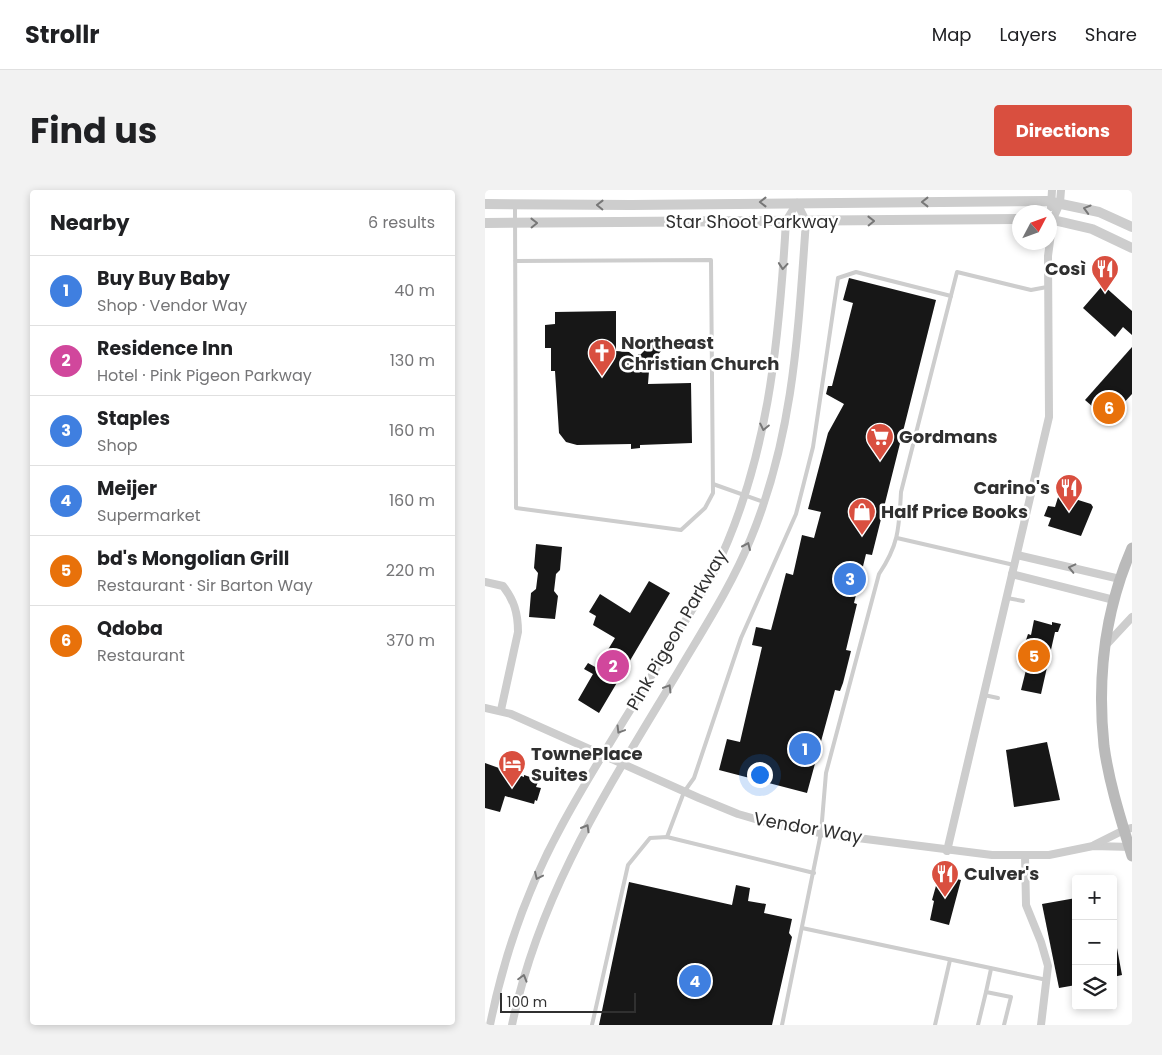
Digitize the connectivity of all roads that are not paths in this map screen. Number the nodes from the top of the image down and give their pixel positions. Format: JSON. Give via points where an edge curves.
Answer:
{"nodes":[{"id":1,"x":1052,"y":190,"type":"edge"},
{"id":2,"x":1061,"y":190,"type":"edge"},
{"id":3,"x":1055,"y":202,"type":"junction"},
{"id":4,"x":797,"y":203,"type":"junction"},
{"id":5,"x":485,"y":204,"type":"edge"},
{"id":6,"x":515,"y":204,"type":"junction"},
{"id":7,"x":1054,"y":205,"type":"edge"},
{"id":8,"x":1012,"y":219,"type":"edge"},
{"id":9,"x":1057,"y":220,"type":"edge"},
{"id":10,"x":806,"y":221,"type":"junction"},
{"id":11,"x":786,"y":222,"type":"junction"},
{"id":12,"x":485,"y":223,"type":"edge"},
{"id":13,"x":515,"y":224,"type":"junction"},
{"id":14,"x":1132,"y":227,"type":"edge"},
{"id":15,"x":1132,"y":248,"type":"edge"},
{"id":16,"x":1048,"y":250,"type":"edge"},
{"id":17,"x":515,"y":262,"type":"junction"},
{"id":18,"x":1047,"y":287,"type":"junction"},
{"id":19,"x":951,"y":296,"type":"junction"},
{"id":20,"x":713,"y":484,"type":"junction"},
{"id":21,"x":745,"y":495,"type":"junction"},
{"id":22,"x":764,"y":502,"type":"junction"},
{"id":23,"x":897,"y":538,"type":"junction"},
{"id":24,"x":1132,"y":548,"type":"edge"},
{"id":25,"x":1017,"y":555,"type":"junction"},
{"id":26,"x":1015,"y":565,"type":"junction"},
{"id":27,"x":1012,"y":574,"type":"junction"},
{"id":28,"x":1120,"y":579,"type":"junction"},
{"id":29,"x":485,"y":582,"type":"edge"},
{"id":30,"x":1007,"y":598,"type":"junction"},
{"id":31,"x":1114,"y":600,"type":"junction"},
{"id":32,"x":1023,"y":602,"type":"dead end"},
{"id":33,"x":1132,"y":617,"type":"edge"},
{"id":34,"x":1105,"y":647,"type":"junction"},
{"id":35,"x":984,"y":695,"type":"junction"},
{"id":36,"x":998,"y":698,"type":"dead end"},
{"id":37,"x":485,"y":708,"type":"edge"},
{"id":38,"x":501,"y":710,"type":"junction"},
{"id":39,"x":603,"y":756,"type":"junction"},
{"id":40,"x":621,"y":765,"type":"junction"},
{"id":41,"x":684,"y":792,"type":"junction"},
{"id":42,"x":1128,"y":829,"type":"edge"},
{"id":43,"x":821,"y":834,"type":"junction"},
{"id":44,"x":667,"y":837,"type":"junction"},
{"id":45,"x":1093,"y":846,"type":"junction"},
{"id":46,"x":1131,"y":850,"type":"edge"},
{"id":47,"x":947,"y":851,"type":"junction"},
{"id":48,"x":1025,"y":855,"type":"junction"},
{"id":49,"x":814,"y":873,"type":"junction"},
{"id":50,"x":802,"y":928,"type":"junction"},
{"id":51,"x":950,"y":960,"type":"junction"},
{"id":52,"x":991,"y":969,"type":"junction"},
{"id":53,"x":1048,"y":980,"type":"junction"},
{"id":54,"x":986,"y":992,"type":"junction"},
{"id":55,"x":490,"y":1025,"type":"edge"},
{"id":56,"x":512,"y":1025,"type":"edge"},
{"id":57,"x":592,"y":1025,"type":"edge"},
{"id":58,"x":782,"y":1025,"type":"edge"},
{"id":59,"x":935,"y":1025,"type":"edge"},
{"id":60,"x":978,"y":1025,"type":"edge"},
{"id":61,"x":1004,"y":1025,"type":"edge"},
{"id":62,"x":1041,"y":1025,"type":"edge"}],
"edges":[{"from":1,"to":3,"type":"street"},
{"from":2,"to":3,"type":"street"},
{"from":3,"to":4,"type":"street","name":"Star Shoot Parkway","one_way":true},
{"from":3,"to":7,"type":"street"},
{"from":14,"to":3,"type":"street","name":"Star Shoot Parkway","one_way":true,"via":[[1099,212]]},
{"from":4,"to":6,"type":"street","name":"Star Shoot Parkway","one_way":true},
{"from":4,"to":10,"type":"street"},
{"from":4,"to":11,"type":"street","name":"Pink Pigeon Parkway"},
{"from":5,"to":6,"type":"street","name":"Star Shoot Parkway"},
{"from":6,"to":13,"type":"lane"},
{"from":10,"to":8,"type":"street","name":"Star Shoot Parkway","one_way":true},
{"from":9,"to":15,"type":"street","via":[[1092,229]]},
{"from":10,"to":11,"type":"street","name":"Star Shoot Parkway"},
{"from":10,"to":22,"type":"street","name":"Pink Pigeon Parkway","via":[[792,394],[783,439]]},
{"from":13,"to":11,"type":"street","name":"Star Shoot Parkway","one_way":true},
{"from":11,"to":21,"type":"street","name":"Pink Pigeon Parkway","one_way":true,"via":[[775,364],[763,433]]},
{"from":12,"to":13,"type":"street","name":"Star Shoot Parkway"},
{"from":13,"to":17,"type":"lane"},
{"from":16,"to":18,"type":"street"},
{"from":17,"to":20,"type":"lane","via":[[711,260]]},
{"from":17,"to":20,"type":"lane","via":[[516,508],[681,530],[705,508],[713,493]]},
{"from":18,"to":19,"type":"lane","via":[[1031,290],[957,272]]},
{"from":18,"to":25,"type":"street","via":[[1051,383],[1049,417]]},
{"from":19,"to":23,"type":"lane","via":[[901,492]]},
{"from":19,"to":41,"type":"lane","via":[[856,272],[838,278],[813,447],[796,514],[741,638],[694,778]]},
{"from":20,"to":21,"type":"lane"},
{"from":21,"to":22,"type":"lane"},
{"from":21,"to":39,"type":"street","name":"Pink Pigeon Parkway","one_way":true,"via":[[713,573]]},
{"from":40,"to":22,"type":"street","name":"Pink Pigeon Parkway","one_way":true,"via":[[717,606],[741,561]]},
{"from":23,"to":26,"type":"lane"},
{"from":23,"to":43,"type":"lane","via":[[893,554],[879,574],[828,765]]},
{"from":24,"to":28,"type":"main road"},
{"from":25,"to":26,"type":"street"},
{"from":28,"to":25,"type":"street","one_way":true},
{"from":26,"to":27,"type":"street"},
{"from":27,"to":30,"type":"street"},
{"from":27,"to":31,"type":"street"},
{"from":28,"to":31,"type":"main road"},
{"from":29,"to":38,"type":"street","via":[[503,586],[515,604],[518,618],[518,632]]},
{"from":30,"to":32,"type":"lane"},
{"from":30,"to":35,"type":"street"},
{"from":31,"to":34,"type":"main road"},
{"from":33,"to":34,"type":"street"},
{"from":34,"to":42,"type":"main road","via":[[1101,698],[1104,746],[1113,793]]},
{"from":35,"to":36,"type":"lane"},
{"from":35,"to":47,"type":"street"},
{"from":37,"to":38,"type":"street","name":"Vendor Way"},
{"from":38,"to":39,"type":"street","name":"Vendor Way"},
{"from":39,"to":40,"type":"street","name":"Vendor Way"},
{"from":39,"to":55,"type":"street","name":"Pink Pigeon Parkway","one_way":true,"via":[[562,825],[531,889],[505,963]]},
{"from":40,"to":41,"type":"street","name":"Vendor Way"},
{"from":56,"to":40,"type":"street","name":"Pink Pigeon Parkway","one_way":true,"via":[[524,974],[547,908],[575,847]]},
{"from":41,"to":43,"type":"street","name":"Vendor Way","via":[[776,826]]},
{"from":41,"to":44,"type":"lane"},
{"from":42,"to":45,"type":"street","name":"Vendor Way"},
{"from":42,"to":46,"type":"main road"},
{"from":43,"to":47,"type":"street","name":"Vendor Way"},
{"from":43,"to":49,"type":"lane"},
{"from":44,"to":49,"type":"lane"},
{"from":44,"to":57,"type":"lane","via":[[650,838],[628,865]]},
{"from":45,"to":46,"type":"street","name":"Vendor Way"},
{"from":45,"to":48,"type":"street","name":"Vendor Way","via":[[1049,855]]},
{"from":47,"to":48,"type":"street","name":"Vendor Way"},
{"from":48,"to":53,"type":"street","via":[[1026,905],[1046,954]]},
{"from":49,"to":50,"type":"lane"},
{"from":50,"to":51,"type":"lane"},
{"from":50,"to":58,"type":"lane"},
{"from":51,"to":52,"type":"lane"},
{"from":51,"to":59,"type":"lane"},
{"from":52,"to":53,"type":"lane"},
{"from":52,"to":54,"type":"lane"},
{"from":53,"to":62,"type":"street"},
{"from":54,"to":60,"type":"lane"},
{"from":54,"to":61,"type":"lane","via":[[1011,997]]}]}
